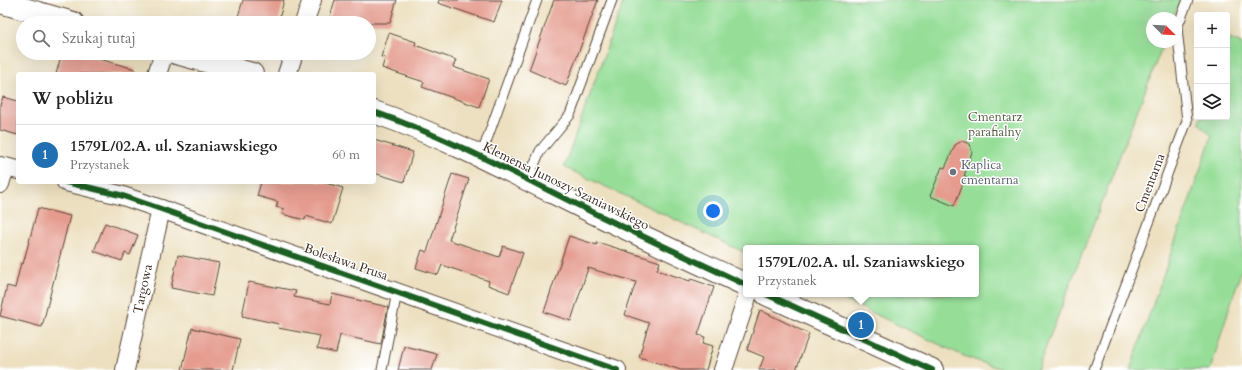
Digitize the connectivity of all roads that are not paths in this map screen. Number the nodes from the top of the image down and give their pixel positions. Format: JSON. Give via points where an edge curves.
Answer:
{"nodes":[{"id":1,"x":312,"y":0,"type":"edge"},
{"id":2,"x":537,"y":0,"type":"edge"},
{"id":3,"x":612,"y":0,"type":"edge"},
{"id":4,"x":1188,"y":0,"type":"edge"},
{"id":5,"x":0,"y":2,"type":"edge"},
{"id":6,"x":49,"y":16,"type":"edge"},
{"id":7,"x":306,"y":16,"type":"edge"},
{"id":8,"x":162,"y":60,"type":"edge"},
{"id":9,"x":201,"y":60,"type":"edge"},
{"id":10,"x":292,"y":60,"type":"edge"},
{"id":11,"x":158,"y":72,"type":"edge"},
{"id":12,"x":245,"y":72,"type":"edge"},
{"id":13,"x":288,"y":72,"type":"edge"},
{"id":14,"x":376,"y":113,"type":"edge"},
{"id":15,"x":481,"y":156,"type":"junction"},
{"id":16,"x":8,"y":168,"type":"edge"},
{"id":17,"x":528,"y":179,"type":"junction"},
{"id":18,"x":0,"y":184,"type":"edge"},
{"id":19,"x":82,"y":184,"type":"edge"},
{"id":20,"x":122,"y":189,"type":"edge"},
{"id":21,"x":161,"y":209,"type":"junction"},
{"id":22,"x":743,"y":284,"type":"edge"},
{"id":23,"x":397,"y":292,"type":"junction"},
{"id":24,"x":747,"y":297,"type":"edge"},
{"id":25,"x":773,"y":297,"type":"edge"},
{"id":26,"x":589,"y":365,"type":"edge"},
{"id":27,"x":125,"y":370,"type":"edge"},
{"id":28,"x":382,"y":370,"type":"edge"},
{"id":29,"x":617,"y":370,"type":"edge"},
{"id":30,"x":723,"y":370,"type":"edge"},
{"id":31,"x":932,"y":370,"type":"edge"},
{"id":32,"x":1094,"y":370,"type":"edge"}],
"edges":[{"from":1,"to":7,"type":"street"},
{"from":2,"to":15,"type":"lane"},
{"from":3,"to":17,"type":"lane","via":[[570,116],[540,151]]},
{"from":4,"to":32,"type":"lane","name":"Cmentarna","via":[[1177,28],[1187,121]]},
{"from":5,"to":6,"type":"street"},
{"from":8,"to":11,"type":"street"},
{"from":9,"to":12,"type":"street"},
{"from":10,"to":13,"type":"street"},
{"from":14,"to":15,"type":"street","name":"Klemensa Junoszy Szaniawskiego"},
{"from":15,"to":17,"type":"street","name":"Klemensa Junoszy Szaniawskiego"},
{"from":16,"to":18,"type":"street"},
{"from":17,"to":22,"type":"street","name":"Klemensa Junoszy Szaniawskiego","via":[[583,208]]},
{"from":19,"to":20,"type":"street","name":"Bolesława Prusa"},
{"from":20,"to":21,"type":"street","name":"Bolesława Prusa"},
{"from":21,"to":23,"type":"street","name":"Bolesława Prusa"},
{"from":21,"to":27,"type":"street","name":"Targowa"},
{"from":23,"to":26,"type":"street","name":"Bolesława Prusa"},
{"from":23,"to":28,"type":"lane"},
{"from":24,"to":30,"type":"street"},
{"from":25,"to":31,"type":"street"},
{"from":26,"to":29,"type":"street","name":"Bolesława Prusa"}]}
